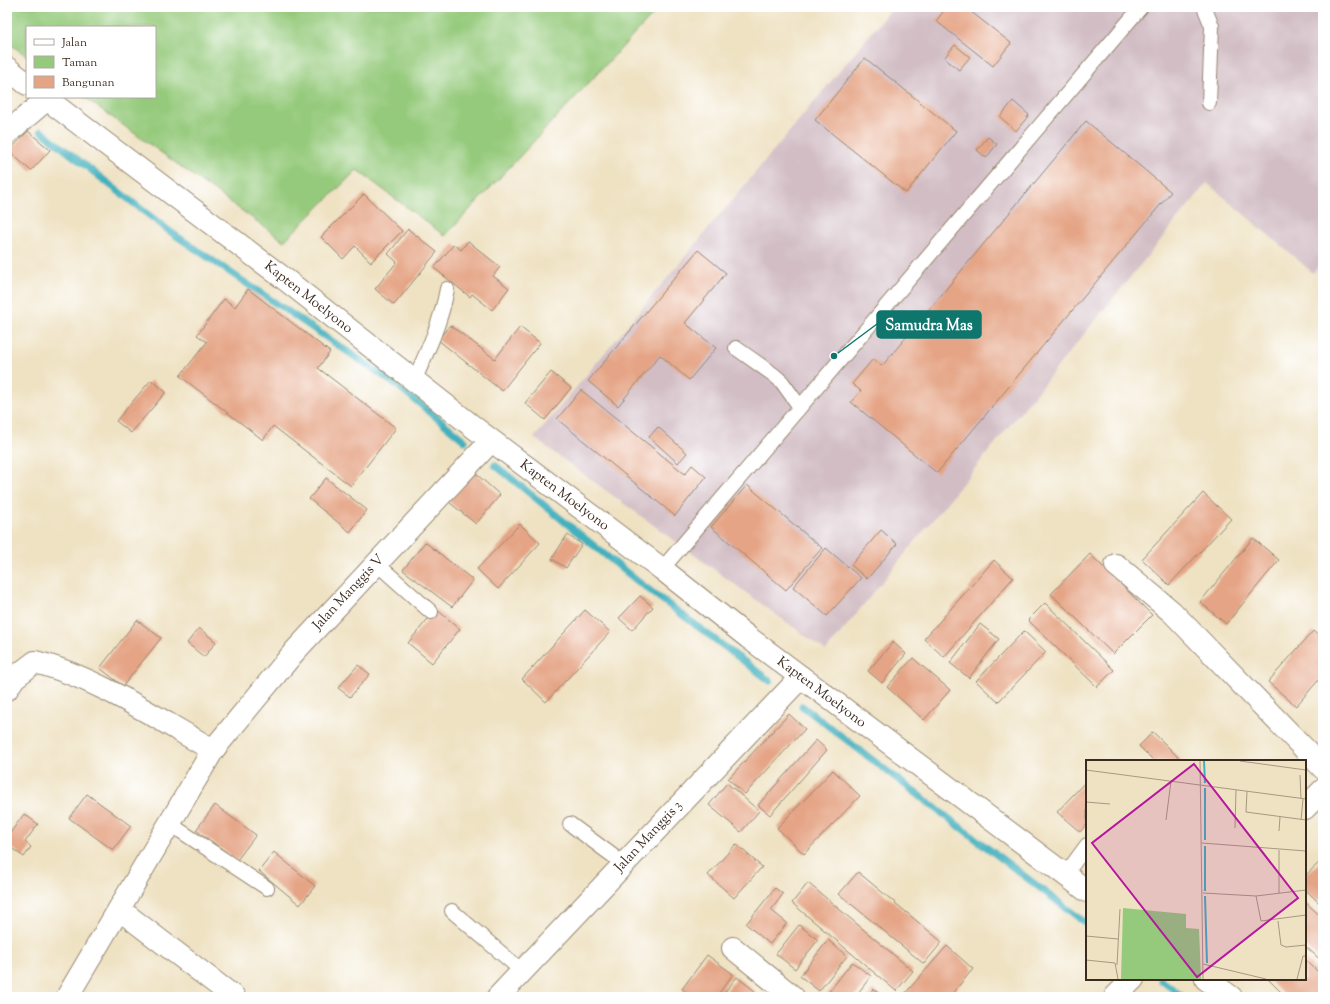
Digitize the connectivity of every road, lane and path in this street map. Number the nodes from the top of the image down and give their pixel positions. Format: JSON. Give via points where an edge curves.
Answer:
{"nodes":[{"id":1,"x":1140,"y":7,"type":"edge"},
{"id":2,"x":1204,"y":7,"type":"edge"},
{"id":3,"x":7,"y":68,"type":"edge"},
{"id":4,"x":26,"y":83,"type":"edge"},
{"id":5,"x":45,"y":98,"type":"edge"},
{"id":6,"x":1209,"y":103,"type":"dead end"},
{"id":7,"x":7,"y":133,"type":"edge"},
{"id":8,"x":447,"y":289,"type":"dead end"},
{"id":9,"x":736,"y":348,"type":"dead end"},
{"id":10,"x":414,"y":381,"type":"junction"},
{"id":11,"x":800,"y":407,"type":"junction"},
{"id":12,"x":492,"y":440,"type":"junction"},
{"id":13,"x":376,"y":563,"type":"junction"},
{"id":14,"x":1116,"y":565,"type":"dead end"},
{"id":15,"x":662,"y":569,"type":"junction"},
{"id":16,"x":431,"y":612,"type":"dead end"},
{"id":17,"x":801,"y":677,"type":"junction"},
{"id":18,"x":7,"y":689,"type":"edge"},
{"id":19,"x":213,"y":750,"type":"junction"},
{"id":20,"x":1323,"y":768,"type":"edge"},
{"id":21,"x":1323,"y":790,"type":"edge"},
{"id":22,"x":1306,"y":807,"type":"edge"},
{"id":23,"x":170,"y":824,"type":"junction"},
{"id":24,"x":570,"y":824,"type":"dead end"},
{"id":25,"x":1086,"y":846,"type":"edge"},
{"id":26,"x":624,"y":864,"type":"junction"},
{"id":27,"x":1065,"y":875,"type":"junction"},
{"id":28,"x":267,"y":888,"type":"dead end"},
{"id":29,"x":1086,"y":890,"type":"edge"},
{"id":30,"x":120,"y":910,"type":"junction"},
{"id":31,"x":452,"y":911,"type":"dead end"},
{"id":32,"x":734,"y":948,"type":"dead end"},
{"id":33,"x":522,"y":971,"type":"junction"},
{"id":34,"x":1132,"y":980,"type":"edge"},
{"id":35,"x":1207,"y":980,"type":"edge"},
{"id":36,"x":67,"y":997,"type":"edge"},
{"id":37,"x":234,"y":997,"type":"edge"},
{"id":38,"x":498,"y":997,"type":"edge"},
{"id":39,"x":793,"y":997,"type":"edge"},
{"id":40,"x":1115,"y":997,"type":"edge"},
{"id":41,"x":1230,"y":997,"type":"edge"}],
"edges":[{"from":1,"to":11,"type":"lane"},
{"from":2,"to":6,"type":"lane","via":[[1212,26]]},
{"from":3,"to":4,"type":"street"},
{"from":5,"to":7,"type":"street"},
{"from":5,"to":10,"type":"street","name":"Kapten Moelyono","via":[[286,280]]},
{"from":8,"to":10,"type":"lane","via":[[435,337]]},
{"from":9,"to":11,"type":"lane","via":[[782,382]]},
{"from":10,"to":12,"type":"street","name":"Kapten Moelyono"},
{"from":11,"to":15,"type":"lane"},
{"from":12,"to":13,"type":"street","name":"Jalan Manggis V"},
{"from":12,"to":15,"type":"street","name":"Kapten Moelyono"},
{"from":13,"to":16,"type":"lane"},
{"from":13,"to":19,"type":"street","name":"Jalan Manggis V","via":[[295,650]]},
{"from":14,"to":20,"type":"street","via":[[1172,612]]},
{"from":15,"to":17,"type":"street","name":"Kapten Moelyono"},
{"from":17,"to":26,"type":"street","name":"Jalan Manggis 3"},
{"from":17,"to":27,"type":"street","name":"Kapten Moelyono"},
{"from":18,"to":19,"type":"street","via":[[14,678],[35,662],[59,668],[93,683]]},
{"from":19,"to":23,"type":"street","name":"Jalan Manggis V"},
{"from":21,"to":22,"type":"street"},
{"from":23,"to":28,"type":"lane"},
{"from":23,"to":30,"type":"street","name":"Jalan Manggis V"},
{"from":24,"to":26,"type":"lane"},
{"from":25,"to":27,"type":"lane"},
{"from":26,"to":33,"type":"street","name":"Jalan Manggis 3"},
{"from":27,"to":29,"type":"street","name":"Kapten Moelyono"},
{"from":30,"to":36,"type":"street","name":"Jalan Manggis V"},
{"from":30,"to":37,"type":"street"},
{"from":31,"to":33,"type":"lane"},
{"from":32,"to":39,"type":"street"},
{"from":33,"to":38,"type":"street","name":"Jalan Manggis 3"},
{"from":34,"to":40,"type":"street"},
{"from":35,"to":41,"type":"street"}]}
